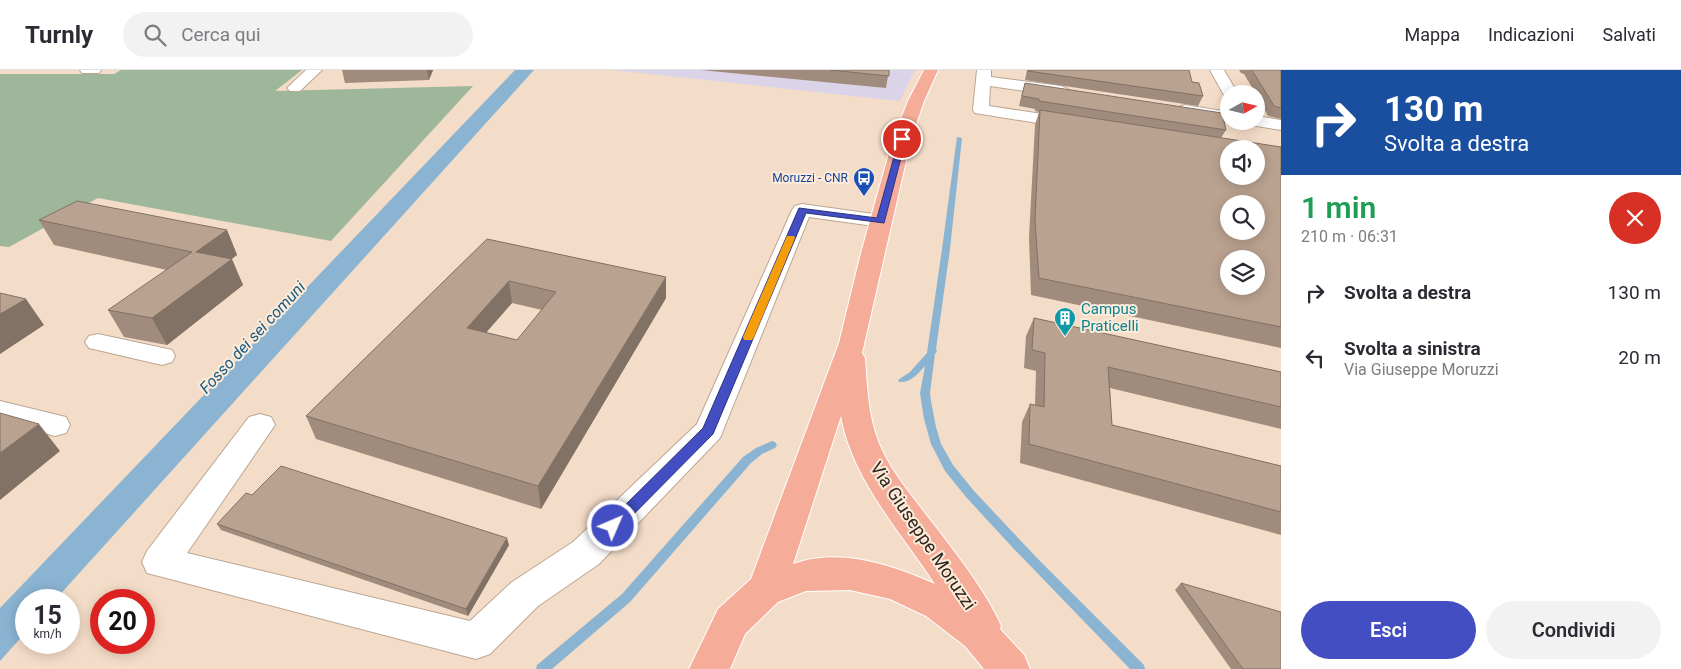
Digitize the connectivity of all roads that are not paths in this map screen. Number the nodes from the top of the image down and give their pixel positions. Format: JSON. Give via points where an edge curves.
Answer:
{"nodes":[{"id":1,"x":87,"y":70,"type":"edge"},
{"id":2,"x":94,"y":70,"type":"edge"},
{"id":3,"x":315,"y":70,"type":"edge"},
{"id":4,"x":930,"y":70,"type":"edge"},
{"id":5,"x":1217,"y":70,"type":"edge"},
{"id":6,"x":984,"y":75,"type":"edge"},
{"id":7,"x":1225,"y":85,"type":"edge"},
{"id":8,"x":295,"y":88,"type":"dead end"},
{"id":9,"x":1072,"y":93,"type":"edge"},
{"id":10,"x":1170,"y":108,"type":"edge"},
{"id":11,"x":1220,"y":116,"type":"edge"},
{"id":12,"x":1265,"y":122,"type":"edge"},
{"id":13,"x":1281,"y":125,"type":"edge"},
{"id":14,"x":1087,"y":126,"type":"edge"},
{"id":15,"x":881,"y":221,"type":"junction"},
{"id":16,"x":98,"y":342,"type":"dead end"},
{"id":17,"x":852,"y":343,"type":"junction"},
{"id":18,"x":162,"y":356,"type":"dead end"},
{"id":19,"x":0,"y":411,"type":"edge"},
{"id":20,"x":55,"y":425,"type":"dead end"},
{"id":21,"x":260,"y":425,"type":"dead end"},
{"id":22,"x":766,"y":590,"type":"junction"},
{"id":23,"x":1008,"y":666,"type":"edge"},
{"id":24,"x":709,"y":669,"type":"edge"}],
"edges":[{"from":1,"to":2,"type":"street"},
{"from":3,"to":8,"type":"street"},
{"from":4,"to":15,"type":"main road","name":"Via Giuseppe Moruzzi","via":[[902,139]]},
{"from":5,"to":7,"type":"street"},
{"from":6,"to":9,"type":"street"},
{"from":6,"to":14,"type":"street","via":[[981,110]]},
{"from":10,"to":11,"type":"street"},
{"from":12,"to":13,"type":"street"},
{"from":15,"to":17,"type":"main road","name":"Via Giuseppe Moruzzi"},
{"from":15,"to":21,"type":"street","via":[[802,210],[708,430],[586,553],[525,594],[476,641],[160,562]]},
{"from":16,"to":18,"type":"street"},
{"from":17,"to":22,"type":"main road","name":"Via Giuseppe Moruzzi"},
{"from":17,"to":23,"type":"main road","name":"Via Giuseppe Moruzzi","via":[[853,391],[866,451],[890,492]]},
{"from":19,"to":20,"type":"street"},
{"from":22,"to":23,"type":"main road","via":[[792,579],[826,573],[886,579],[925,595],[957,615],[977,631]]},
{"from":22,"to":24,"type":"main road","via":[[731,620],[714,651]]}]}
